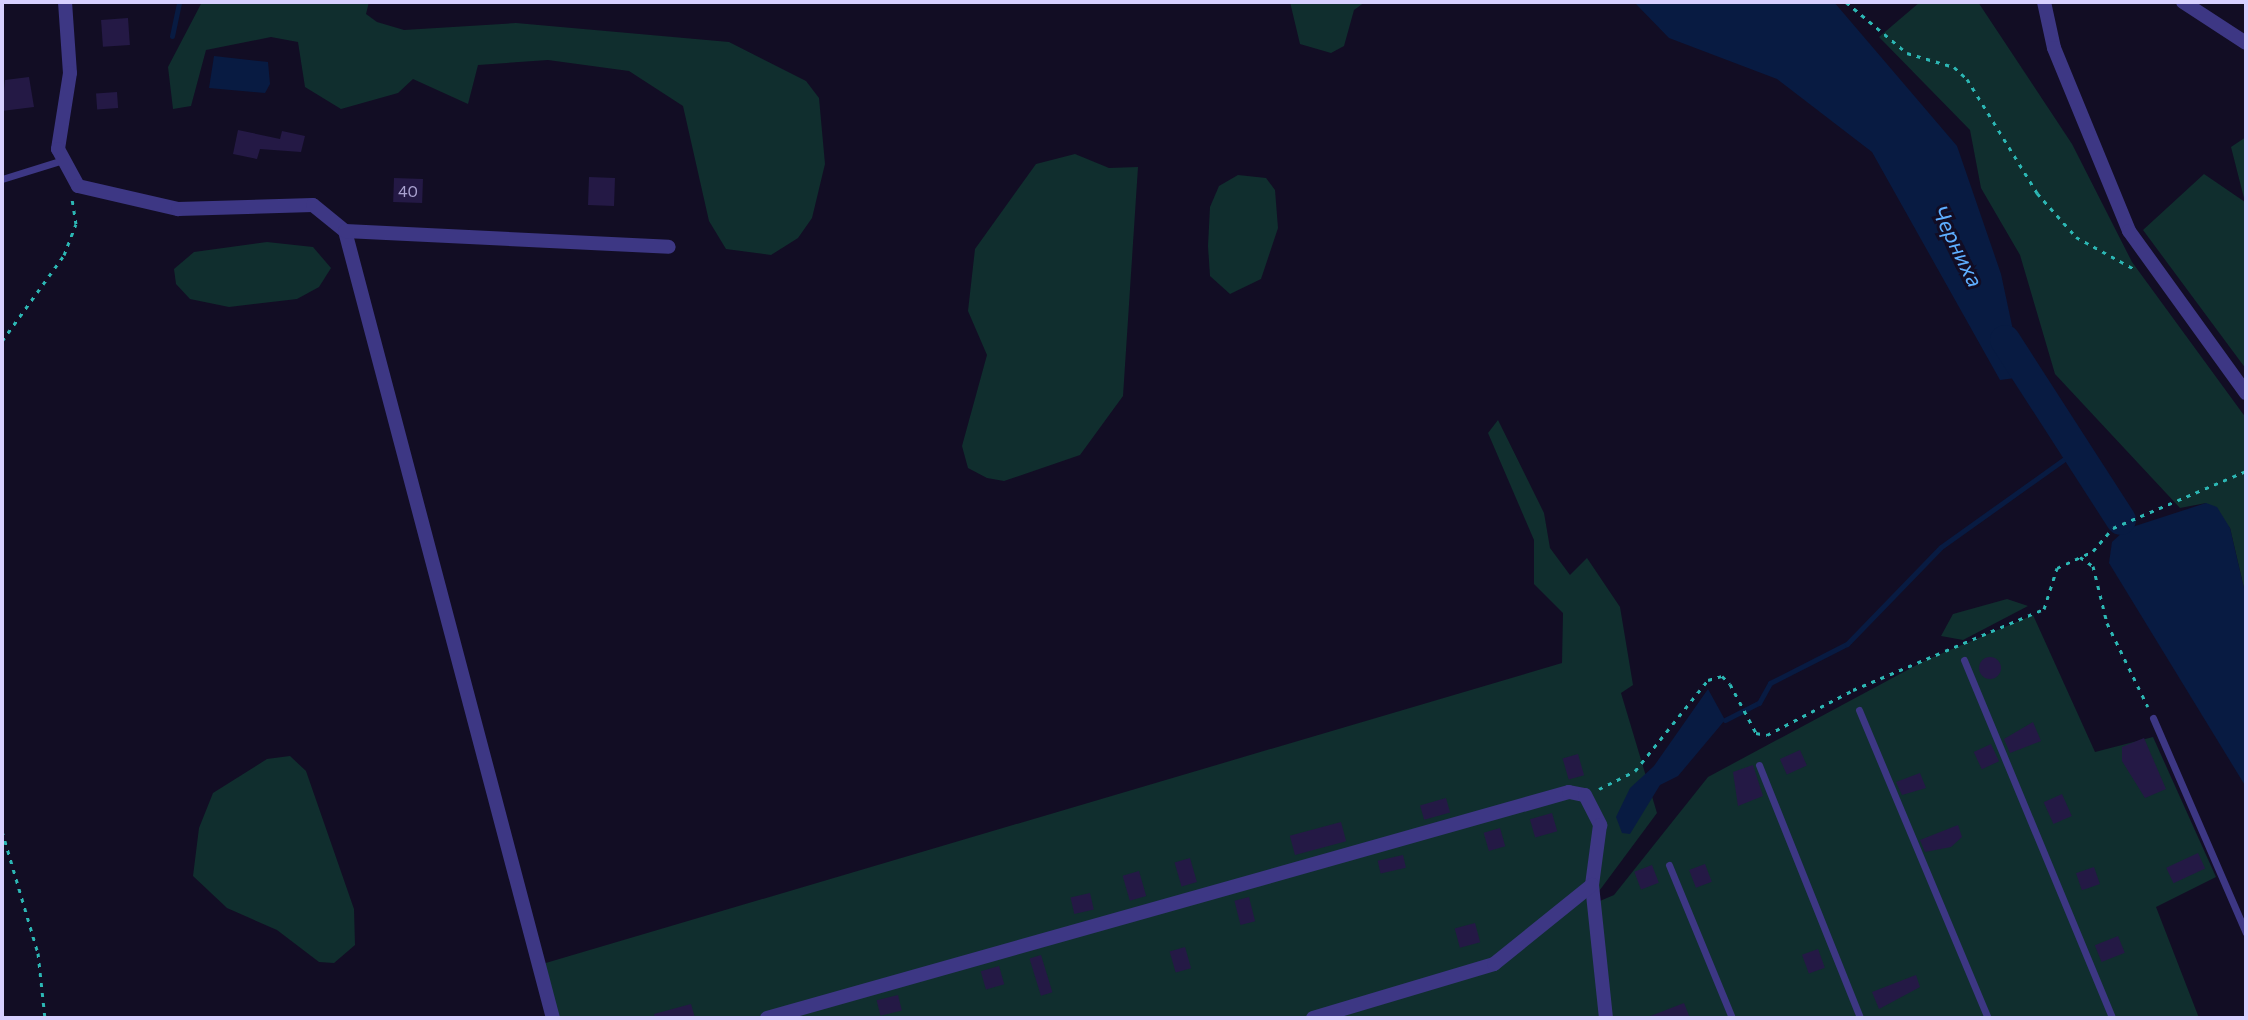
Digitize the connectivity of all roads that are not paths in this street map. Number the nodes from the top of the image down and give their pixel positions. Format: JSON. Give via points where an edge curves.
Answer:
{"nodes":[{"id":1,"x":65,"y":2,"type":"edge"},
{"id":2,"x":2044,"y":2,"type":"edge"},
{"id":3,"x":2183,"y":2,"type":"edge"},
{"id":4,"x":2246,"y":43,"type":"edge"},
{"id":5,"x":60,"y":161,"type":"junction"},
{"id":6,"x":2,"y":179,"type":"edge"},
{"id":7,"x":345,"y":231,"type":"junction"},
{"id":8,"x":669,"y":247,"type":"dead end"},
{"id":9,"x":2246,"y":393,"type":"edge"},
{"id":10,"x":1964,"y":660,"type":"dead end"},
{"id":11,"x":1859,"y":710,"type":"dead end"},
{"id":12,"x":2153,"y":718,"type":"road end"},
{"id":13,"x":1759,"y":765,"type":"dead end"},
{"id":14,"x":1669,"y":865,"type":"dead end"},
{"id":15,"x":1592,"y":885,"type":"junction"},
{"id":16,"x":2246,"y":933,"type":"edge"},
{"id":17,"x":553,"y":1018,"type":"edge"},
{"id":18,"x":767,"y":1018,"type":"edge"},
{"id":19,"x":1313,"y":1018,"type":"edge"},
{"id":20,"x":1606,"y":1018,"type":"edge"},
{"id":21,"x":1732,"y":1018,"type":"edge"},
{"id":22,"x":1860,"y":1018,"type":"edge"},
{"id":23,"x":1988,"y":1018,"type":"edge"},
{"id":24,"x":2112,"y":1018,"type":"edge"}],
"edges":[{"from":1,"to":5,"type":"street","via":[[70,73]]},
{"from":2,"to":9,"type":"street","via":[[2054,48],[2129,231]]},
{"from":3,"to":4,"type":"street"},
{"from":5,"to":6,"type":"lane"},
{"from":5,"to":7,"type":"street","via":[[68,176],[93,194],[178,209],[313,205]]},
{"from":7,"to":8,"type":"street"},
{"from":7,"to":17,"type":"street"},
{"from":10,"to":24,"type":"lane"},
{"from":11,"to":23,"type":"lane"},
{"from":12,"to":16,"type":"lane"},
{"from":13,"to":22,"type":"lane"},
{"from":14,"to":21,"type":"lane"},
{"from":15,"to":18,"type":"street","via":[[1600,825],[1585,795],[1569,792]]},
{"from":15,"to":19,"type":"street","via":[[1494,964]]},
{"from":15,"to":20,"type":"street"}]}
